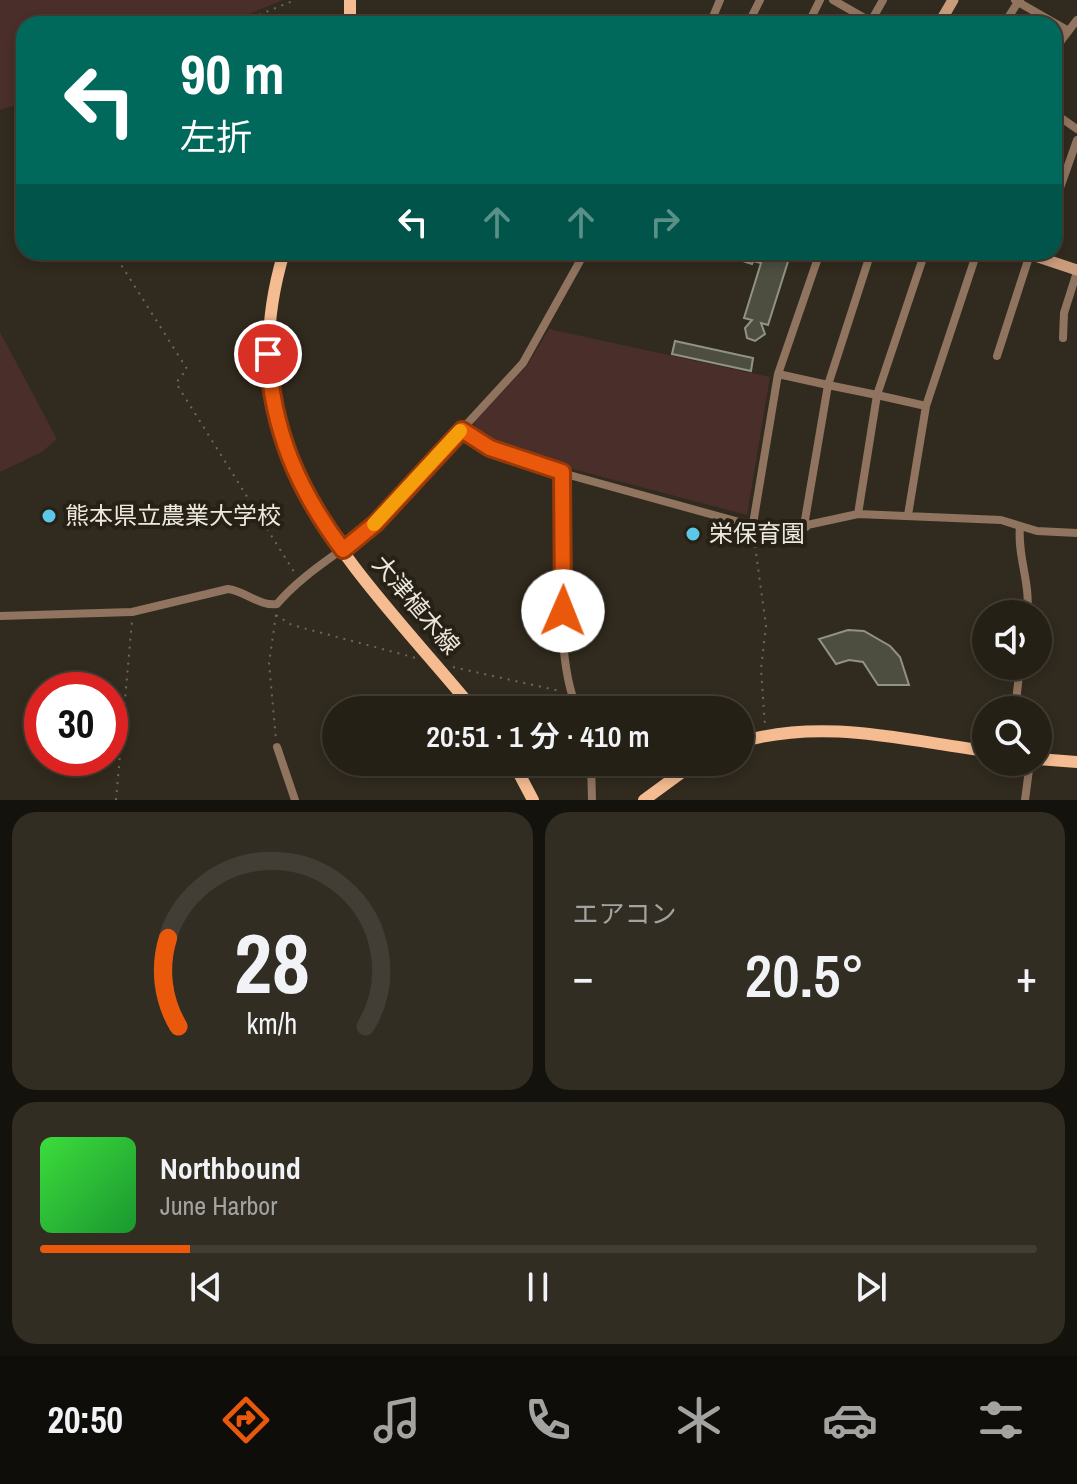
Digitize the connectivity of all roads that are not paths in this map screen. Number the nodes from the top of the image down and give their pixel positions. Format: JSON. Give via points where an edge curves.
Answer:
{"nodes":[{"id":1,"x":833,"y":0,"type":"edge"},
{"id":2,"x":1017,"y":1,"type":"edge"},
{"id":3,"x":860,"y":16,"type":"edge"},
{"id":4,"x":1043,"y":16,"type":"edge"},
{"id":5,"x":1077,"y":20,"type":"edge"},
{"id":6,"x":1062,"y":27,"type":"edge"},
{"id":7,"x":1067,"y":30,"type":"junction"},
{"id":8,"x":1062,"y":38,"type":"edge"},
{"id":9,"x":1077,"y":140,"type":"edge"},
{"id":10,"x":1062,"y":182,"type":"edge"},
{"id":11,"x":282,"y":260,"type":"edge"},
{"id":12,"x":581,"y":260,"type":"edge"},
{"id":13,"x":817,"y":260,"type":"edge"},
{"id":14,"x":868,"y":260,"type":"edge"},
{"id":15,"x":922,"y":260,"type":"edge"},
{"id":16,"x":974,"y":260,"type":"edge"},
{"id":17,"x":1029,"y":260,"type":"edge"},
{"id":18,"x":1049,"y":260,"type":"edge"},
{"id":19,"x":1077,"y":271,"type":"edge"},
{"id":20,"x":1063,"y":338,"type":"dead end"},
{"id":21,"x":997,"y":356,"type":"dead end"},
{"id":22,"x":778,"y":374,"type":"junction"},
{"id":23,"x":828,"y":385,"type":"junction"},
{"id":24,"x":877,"y":395,"type":"junction"},
{"id":25,"x":926,"y":406,"type":"junction"},
{"id":26,"x":462,"y":430,"type":"junction"},
{"id":27,"x":562,"y":472,"type":"junction"},
{"id":28,"x":858,"y":514,"type":"junction"},
{"id":29,"x":908,"y":515,"type":"junction"},
{"id":30,"x":753,"y":524,"type":"junction"},
{"id":31,"x":1020,"y":526,"type":"junction"},
{"id":32,"x":806,"y":527,"type":"junction"},
{"id":33,"x":1077,"y":533,"type":"edge"},
{"id":34,"x":343,"y":550,"type":"junction"},
{"id":35,"x":1027,"y":600,"type":"edge"},
{"id":36,"x":0,"y":616,"type":"edge"},
{"id":37,"x":463,"y":696,"type":"edge"},
{"id":38,"x":571,"y":696,"type":"edge"},
{"id":39,"x":754,"y":739,"type":"edge"},
{"id":40,"x":277,"y":747,"type":"road end"},
{"id":41,"x":972,"y":749,"type":"edge"},
{"id":42,"x":1052,"y":760,"type":"edge"},
{"id":43,"x":1077,"y":762,"type":"edge"},
{"id":44,"x":520,"y":776,"type":"edge"},
{"id":45,"x":591,"y":776,"type":"edge"},
{"id":46,"x":677,"y":776,"type":"edge"},
{"id":47,"x":1028,"y":776,"type":"edge"},
{"id":48,"x":295,"y":800,"type":"edge"},
{"id":49,"x":533,"y":800,"type":"edge"},
{"id":50,"x":592,"y":800,"type":"edge"},
{"id":51,"x":644,"y":800,"type":"edge"},
{"id":52,"x":1025,"y":800,"type":"edge"}],
"edges":[{"from":1,"to":3,"type":"street"},
{"from":2,"to":4,"type":"street"},
{"from":5,"to":7,"type":"street"},
{"from":6,"to":7,"type":"street"},
{"from":7,"to":8,"type":"street"},
{"from":9,"to":10,"type":"street"},
{"from":11,"to":34,"type":"main road","name":"大津植木線","via":[[269,328],[274,407],[298,481]]},
{"from":12,"to":26,"type":"street","via":[[523,363]]},
{"from":13,"to":22,"type":"street"},
{"from":14,"to":23,"type":"street"},
{"from":15,"to":24,"type":"street"},
{"from":16,"to":25,"type":"street"},
{"from":17,"to":21,"type":"street"},
{"from":18,"to":19,"type":"street"},
{"from":19,"to":20,"type":"street","via":[[1064,313]]},
{"from":22,"to":23,"type":"street"},
{"from":22,"to":30,"type":"street"},
{"from":23,"to":24,"type":"street"},
{"from":23,"to":32,"type":"street"},
{"from":24,"to":25,"type":"street"},
{"from":24,"to":28,"type":"street"},
{"from":25,"to":29,"type":"street"},
{"from":26,"to":27,"type":"street","via":[[490,448]]},
{"from":26,"to":34,"type":"street","via":[[376,523]]},
{"from":27,"to":30,"type":"street"},
{"from":27,"to":38,"type":"street","via":[[563,641]]},
{"from":28,"to":29,"type":"street"},
{"from":28,"to":32,"type":"street"},
{"from":29,"to":31,"type":"street","via":[[1001,520]]},
{"from":30,"to":32,"type":"street","via":[[775,532]]},
{"from":31,"to":33,"type":"street"},
{"from":31,"to":35,"type":"street","via":[[1018,547]]},
{"from":34,"to":36,"type":"street","via":[[299,579],[273,606],[228,589],[132,612]]},
{"from":34,"to":37,"type":"main road","name":"大津植木線"},
{"from":39,"to":41,"type":"main road","via":[[839,729]]},
{"from":40,"to":48,"type":"street"},
{"from":42,"to":43,"type":"main road"},
{"from":44,"to":49,"type":"main road"},
{"from":45,"to":50,"type":"street"},
{"from":46,"to":51,"type":"main road"},
{"from":47,"to":52,"type":"street"}]}
